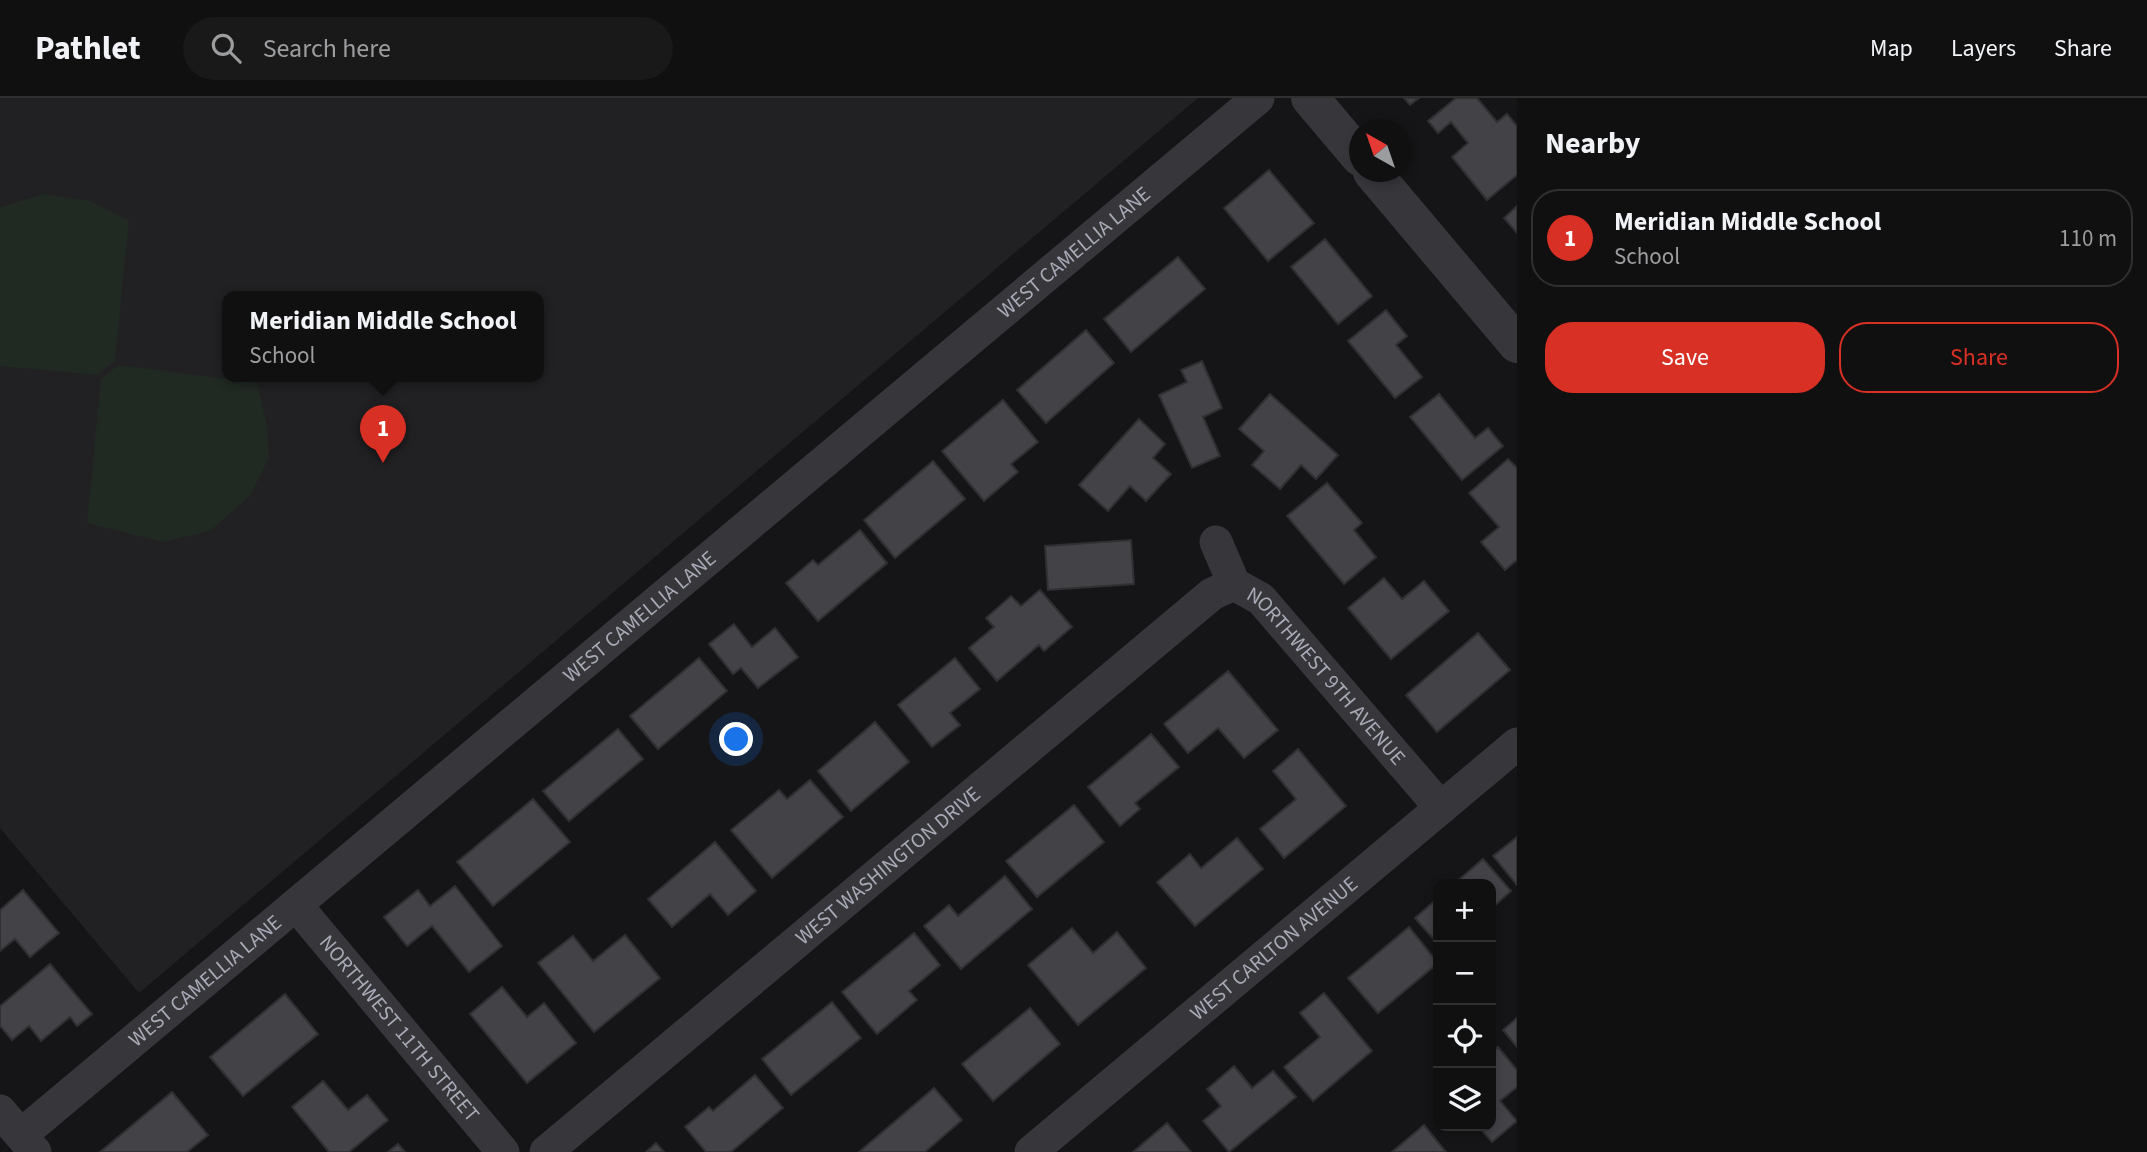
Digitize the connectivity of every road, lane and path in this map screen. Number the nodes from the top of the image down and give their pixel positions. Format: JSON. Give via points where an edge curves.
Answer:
{"nodes":[{"id":1,"x":1258,"y":98,"type":"edge"},
{"id":2,"x":1310,"y":98,"type":"edge"},
{"id":3,"x":1349,"y":144,"type":"edge"},
{"id":4,"x":1380,"y":182,"type":"edge"},
{"id":5,"x":1517,"y":344,"type":"edge"},
{"id":6,"x":1216,"y":542,"type":"dead end"},
{"id":7,"x":1234,"y":584,"type":"junction"},
{"id":8,"x":1517,"y":744,"type":"edge"},
{"id":9,"x":1441,"y":808,"type":"junction"},
{"id":10,"x":296,"y":905,"type":"junction"},
{"id":11,"x":19,"y":1133,"type":"edge"},
{"id":12,"x":503,"y":1152,"type":"edge"},
{"id":13,"x":546,"y":1152,"type":"edge"},
{"id":14,"x":1031,"y":1152,"type":"edge"}],
"edges":[{"from":1,"to":10,"type":"street","name":"WEST CAMELLIA LANE"},
{"from":2,"to":3,"type":"street"},
{"from":4,"to":5,"type":"street"},
{"from":6,"to":7,"type":"street","name":"NORTHWEST 9TH AVENUE"},
{"from":7,"to":9,"type":"street","name":"NORTHWEST 9TH AVENUE","via":[[1261,599]]},
{"from":7,"to":13,"type":"street","name":"WEST WASHINGTON DRIVE","via":[[1212,594]]},
{"from":8,"to":9,"type":"street","name":"WEST CARLTON AVENUE"},
{"from":9,"to":14,"type":"street","name":"WEST CARLTON AVENUE"},
{"from":10,"to":11,"type":"street","name":"WEST CAMELLIA LANE"},
{"from":10,"to":12,"type":"street","name":"NORTHWEST 11TH STREET"}]}
